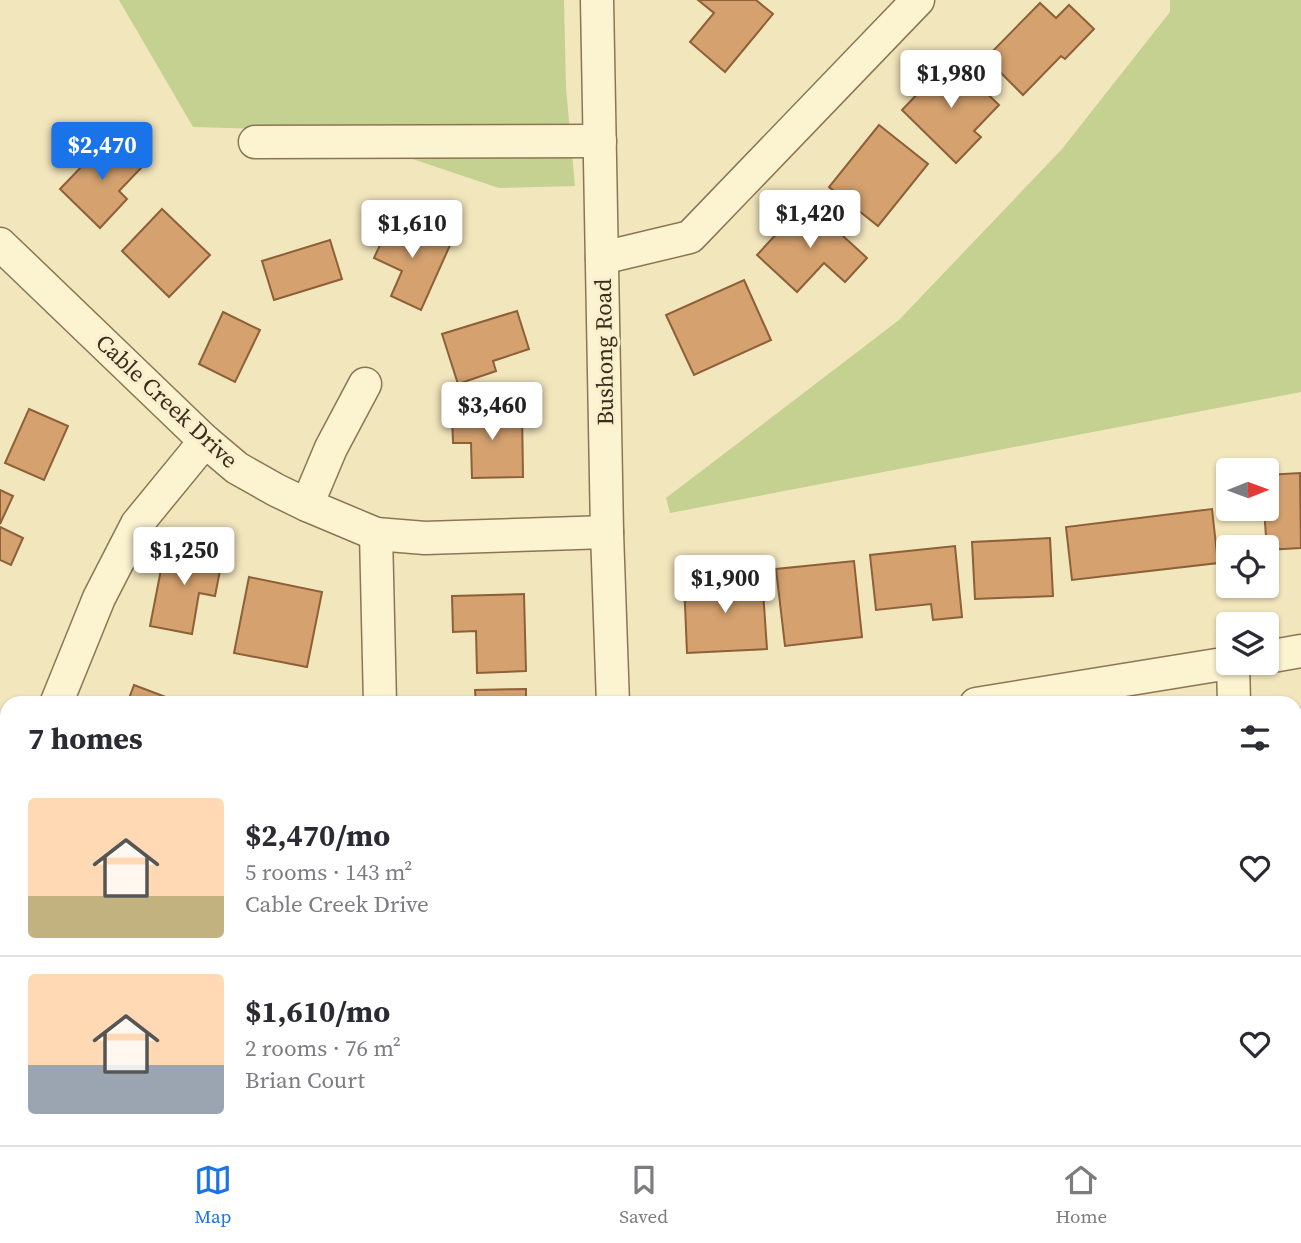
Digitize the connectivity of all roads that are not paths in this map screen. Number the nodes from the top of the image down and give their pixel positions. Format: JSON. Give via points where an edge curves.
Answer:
{"nodes":[{"id":1,"x":597,"y":0,"type":"edge"},
{"id":2,"x":918,"y":0,"type":"edge"},
{"id":3,"x":600,"y":141,"type":"junction"},
{"id":4,"x":255,"y":142,"type":"dead end"},
{"id":5,"x":0,"y":244,"type":"edge"},
{"id":6,"x":602,"y":258,"type":"junction"},
{"id":7,"x":365,"y":384,"type":"dead end"},
{"id":8,"x":205,"y":441,"type":"junction"},
{"id":9,"x":307,"y":505,"type":"junction"},
{"id":10,"x":607,"y":532,"type":"junction"},
{"id":11,"x":376,"y":534,"type":"junction"},
{"id":12,"x":1301,"y":651,"type":"edge"},
{"id":13,"x":1279,"y":655,"type":"edge"},
{"id":14,"x":1216,"y":665,"type":"edge"},
{"id":15,"x":1232,"y":675,"type":"edge"},
{"id":16,"x":59,"y":696,"type":"edge"},
{"id":17,"x":380,"y":696,"type":"edge"},
{"id":18,"x":613,"y":696,"type":"edge"},
{"id":19,"x":1026,"y":696,"type":"edge"},
{"id":20,"x":1233,"y":696,"type":"edge"}],
"edges":[{"from":1,"to":3,"type":"street","name":"Bushong Road"},
{"from":2,"to":6,"type":"street","via":[[690,237]]},
{"from":3,"to":4,"type":"street"},
{"from":3,"to":6,"type":"street","name":"Bushong Road"},
{"from":5,"to":8,"type":"street","name":"Cable Creek Drive"},
{"from":6,"to":10,"type":"street","name":"Bushong Road"},
{"from":7,"to":9,"type":"street"},
{"from":8,"to":9,"type":"street","name":"Cable Creek Drive","via":[[237,468]]},
{"from":8,"to":16,"type":"street","via":[[137,524],[99,598]]},
{"from":9,"to":11,"type":"street","name":"Cable Creek Drive"},
{"from":10,"to":11,"type":"street","name":"Cable Creek Drive","via":[[425,538]]},
{"from":10,"to":18,"type":"street","name":"Bushong Road"},
{"from":11,"to":17,"type":"street"},
{"from":12,"to":13,"type":"street"},
{"from":14,"to":19,"type":"street"},
{"from":15,"to":20,"type":"street"}]}
